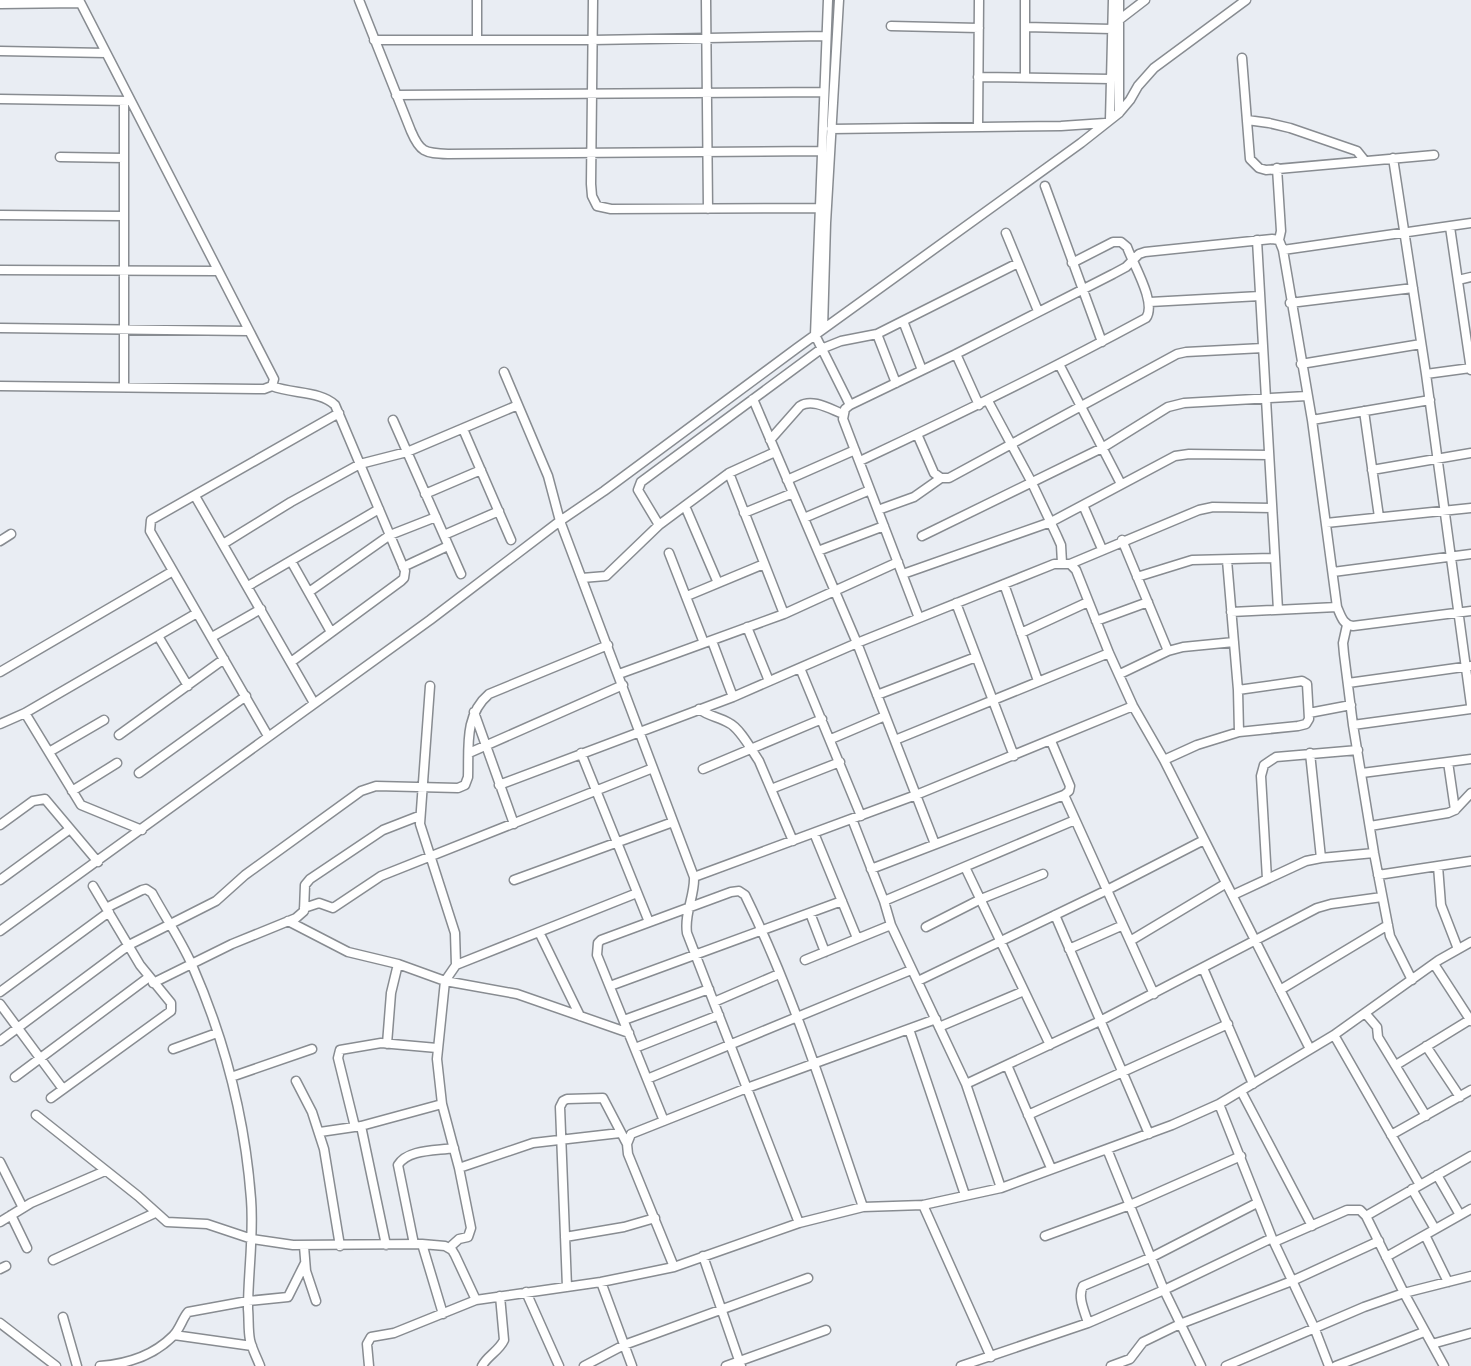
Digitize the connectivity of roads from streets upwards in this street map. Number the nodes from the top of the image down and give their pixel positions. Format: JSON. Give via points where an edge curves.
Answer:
{"nodes":[{"id":1,"x":359,"y":0,"type":"edge"},
{"id":2,"x":477,"y":0,"type":"edge"},
{"id":3,"x":593,"y":0,"type":"edge"},
{"id":4,"x":706,"y":0,"type":"edge"},
{"id":5,"x":828,"y":0,"type":"edge"},
{"id":6,"x":839,"y":0,"type":"edge"},
{"id":7,"x":979,"y":0,"type":"edge"},
{"id":8,"x":1024,"y":0,"type":"edge"},
{"id":9,"x":1113,"y":0,"type":"edge"},
{"id":10,"x":1119,"y":0,"type":"edge"},
{"id":11,"x":1146,"y":0,"type":"edge"},
{"id":12,"x":1246,"y":0,"type":"edge"},
{"id":13,"x":80,"y":2,"type":"edge"},
{"id":14,"x":0,"y":4,"type":"edge"},
{"id":15,"x":1119,"y":20,"type":"junction"},
{"id":16,"x":891,"y":26,"type":"dead end"},
{"id":17,"x":1025,"y":27,"type":"junction"},
{"id":18,"x":979,"y":28,"type":"junction"},
{"id":19,"x":1112,"y":29,"type":"junction"},
{"id":20,"x":826,"y":36,"type":"junction"},
{"id":21,"x":477,"y":39,"type":"junction"},
{"id":22,"x":706,"y":39,"type":"junction"},
{"id":23,"x":374,"y":40,"type":"junction"},
{"id":24,"x":592,"y":40,"type":"junction"},
{"id":25,"x":0,"y":51,"type":"edge"},
{"id":26,"x":106,"y":52,"type":"junction"},
{"id":27,"x":1242,"y":58,"type":"dead end"},
{"id":28,"x":978,"y":76,"type":"junction"},
{"id":29,"x":1025,"y":77,"type":"junction"},
{"id":30,"x":1111,"y":79,"type":"junction"},
{"id":31,"x":824,"y":92,"type":"junction"},
{"id":32,"x":707,"y":93,"type":"junction"},
{"id":33,"x":396,"y":95,"type":"junction"},
{"id":34,"x":591,"y":95,"type":"junction"},
{"id":35,"x":0,"y":99,"type":"edge"},
{"id":36,"x":127,"y":101,"type":"junction"},
{"id":37,"x":1119,"y":113,"type":"junction"},
{"id":38,"x":1247,"y":120,"type":"junction"},
{"id":39,"x":1108,"y":121,"type":"junction"},
{"id":40,"x":978,"y":127,"type":"junction"},
{"id":41,"x":831,"y":129,"type":"junction"},
{"id":42,"x":822,"y":152,"type":"junction"},
{"id":43,"x":591,"y":153,"type":"junction"},
{"id":44,"x":707,"y":153,"type":"junction"},
{"id":45,"x":1434,"y":155,"type":"dead end"},
{"id":46,"x":60,"y":157,"type":"dead end"},
{"id":47,"x":124,"y":158,"type":"junction"},
{"id":48,"x":1393,"y":158,"type":"junction"},
{"id":49,"x":1365,"y":161,"type":"junction"},
{"id":50,"x":1277,"y":168,"type":"junction"},
{"id":51,"x":1045,"y":186,"type":"dead end"},
{"id":52,"x":820,"y":208,"type":"junction"},
{"id":53,"x":708,"y":209,"type":"junction"},
{"id":54,"x":0,"y":214,"type":"edge"},
{"id":55,"x":124,"y":216,"type":"junction"},
{"id":56,"x":1471,"y":223,"type":"edge"},
{"id":57,"x":1450,"y":227,"type":"junction"},
{"id":58,"x":1006,"y":232,"type":"dead end"},
{"id":59,"x":1404,"y":234,"type":"junction"},
{"id":60,"x":1257,"y":240,"type":"junction"},
{"id":61,"x":1279,"y":240,"type":"junction"},
{"id":62,"x":1283,"y":250,"type":"junction"},
{"id":63,"x":1132,"y":260,"type":"junction"},
{"id":64,"x":1018,"y":263,"type":"junction"},
{"id":65,"x":1072,"y":263,"type":"junction"},
{"id":66,"x":0,"y":270,"type":"edge"},
{"id":67,"x":124,"y":270,"type":"junction"},
{"id":68,"x":216,"y":271,"type":"junction"},
{"id":69,"x":1471,"y":278,"type":"edge"},
{"id":70,"x":1458,"y":280,"type":"junction"},
{"id":71,"x":1413,"y":288,"type":"junction"},
{"id":72,"x":1083,"y":289,"type":"junction"},
{"id":73,"x":1260,"y":296,"type":"junction"},
{"id":74,"x":1150,"y":302,"type":"junction"},
{"id":75,"x":1290,"y":303,"type":"junction"},
{"id":76,"x":1038,"y":311,"type":"junction"},
{"id":77,"x":1467,"y":313,"type":"edge"},
{"id":78,"x":903,"y":321,"type":"junction"},
{"id":79,"x":0,"y":328,"type":"edge"},
{"id":80,"x":124,"y":329,"type":"junction"},
{"id":81,"x":823,"y":329,"type":"junction"},
{"id":82,"x":248,"y":330,"type":"junction"},
{"id":83,"x":877,"y":334,"type":"junction"},
{"id":84,"x":815,"y":335,"type":"junction"},
{"id":85,"x":1102,"y":342,"type":"junction"},
{"id":86,"x":1421,"y":344,"type":"junction"},
{"id":87,"x":1263,"y":348,"type":"junction"},
{"id":88,"x":822,"y":349,"type":"junction"},
{"id":89,"x":956,"y":354,"type":"junction"},
{"id":90,"x":1059,"y":364,"type":"junction"},
{"id":91,"x":1302,"y":364,"type":"junction"},
{"id":92,"x":1471,"y":368,"type":"edge"},
{"id":93,"x":922,"y":370,"type":"junction"},
{"id":94,"x":504,"y":372,"type":"dead end"},
{"id":95,"x":1426,"y":374,"type":"junction"},
{"id":96,"x":896,"y":383,"type":"junction"},
{"id":97,"x":0,"y":386,"type":"edge"},
{"id":98,"x":272,"y":386,"type":"junction"},
{"id":99,"x":124,"y":387,"type":"junction"},
{"id":100,"x":1307,"y":396,"type":"junction"},
{"id":101,"x":753,"y":399,"type":"junction"},
{"id":102,"x":1266,"y":399,"type":"junction"},
{"id":103,"x":1430,"y":400,"type":"junction"},
{"id":104,"x":984,"y":403,"type":"junction"},
{"id":105,"x":518,"y":405,"type":"junction"},
{"id":106,"x":850,"y":405,"type":"junction"},
{"id":107,"x":1082,"y":407,"type":"junction"},
{"id":108,"x":1364,"y":411,"type":"junction"},
{"id":109,"x":339,"y":413,"type":"junction"},
{"id":110,"x":843,"y":414,"type":"junction"},
{"id":111,"x":393,"y":420,"type":"dead end"},
{"id":112,"x":1312,"y":420,"type":"junction"},
{"id":113,"x":464,"y":429,"type":"junction"},
{"id":114,"x":917,"y":434,"type":"junction"},
{"id":115,"x":770,"y":440,"type":"junction"},
{"id":116,"x":1011,"y":444,"type":"junction"},
{"id":117,"x":1102,"y":448,"type":"junction"},
{"id":118,"x":855,"y":450,"type":"junction"},
{"id":119,"x":407,"y":452,"type":"junction"},
{"id":120,"x":775,"y":452,"type":"junction"},
{"id":121,"x":1471,"y":453,"type":"edge"},
{"id":122,"x":1269,"y":455,"type":"junction"},
{"id":123,"x":1438,"y":459,"type":"junction"},
{"id":124,"x":860,"y":461,"type":"junction"},
{"id":125,"x":360,"y":464,"type":"junction"},
{"id":126,"x":481,"y":470,"type":"junction"},
{"id":127,"x":1372,"y":470,"type":"junction"},
{"id":128,"x":729,"y":474,"type":"junction"},
{"id":129,"x":941,"y":478,"type":"junction"},
{"id":130,"x":787,"y":480,"type":"junction"},
{"id":131,"x":1031,"y":481,"type":"junction"},
{"id":132,"x":1121,"y":484,"type":"junction"},
{"id":133,"x":870,"y":490,"type":"junction"},
{"id":134,"x":793,"y":493,"type":"junction"},
{"id":135,"x":425,"y":494,"type":"junction"},
{"id":136,"x":195,"y":496,"type":"junction"},
{"id":137,"x":1083,"y":505,"type":"junction"},
{"id":138,"x":685,"y":506,"type":"junction"},
{"id":139,"x":1272,"y":508,"type":"junction"},
{"id":140,"x":1471,"y":508,"type":"edge"},
{"id":141,"x":379,"y":509,"type":"junction"},
{"id":142,"x":878,"y":510,"type":"junction"},
{"id":143,"x":1445,"y":510,"type":"junction"},
{"id":144,"x":499,"y":511,"type":"junction"},
{"id":145,"x":744,"y":513,"type":"junction"},
{"id":146,"x":436,"y":517,"type":"junction"},
{"id":147,"x":804,"y":518,"type":"junction"},
{"id":148,"x":1379,"y":518,"type":"junction"},
{"id":149,"x":560,"y":521,"type":"junction"},
{"id":150,"x":1051,"y":522,"type":"junction"},
{"id":151,"x":1326,"y":523,"type":"junction"},
{"id":152,"x":659,"y":525,"type":"junction"},
{"id":153,"x":884,"y":526,"type":"junction"},
{"id":154,"x":11,"y":534,"type":"dead end"},
{"id":155,"x":390,"y":535,"type":"junction"},
{"id":156,"x":444,"y":535,"type":"junction"},
{"id":157,"x":922,"y":536,"type":"dead end"},
{"id":158,"x":511,"y":540,"type":"dead end"},
{"id":159,"x":1122,"y":540,"type":"junction"},
{"id":160,"x":0,"y":542,"type":"edge"},
{"id":161,"x":223,"y":544,"type":"junction"},
{"id":162,"x":448,"y":546,"type":"junction"},
{"id":163,"x":1102,"y":549,"type":"junction"},
{"id":164,"x":818,"y":551,"type":"junction"},
{"id":165,"x":669,"y":553,"type":"dead end"},
{"id":166,"x":1471,"y":554,"type":"edge"},
{"id":167,"x":1452,"y":556,"type":"junction"},
{"id":168,"x":1275,"y":558,"type":"junction"},
{"id":169,"x":1227,"y":560,"type":"junction"},
{"id":170,"x":291,"y":561,"type":"junction"},
{"id":171,"x":898,"y":562,"type":"junction"},
{"id":172,"x":1066,"y":563,"type":"junction"},
{"id":173,"x":764,"y":564,"type":"junction"},
{"id":174,"x":403,"y":567,"type":"junction"},
{"id":175,"x":173,"y":571,"type":"junction"},
{"id":176,"x":1333,"y":572,"type":"junction"},
{"id":177,"x":461,"y":574,"type":"dead end"},
{"id":178,"x":903,"y":574,"type":"junction"},
{"id":179,"x":1137,"y":576,"type":"junction"},
{"id":180,"x":582,"y":578,"type":"junction"},
{"id":181,"x":718,"y":583,"type":"junction"},
{"id":182,"x":1004,"y":584,"type":"junction"},
{"id":183,"x":248,"y":586,"type":"junction"},
{"id":184,"x":309,"y":592,"type":"junction"},
{"id":185,"x":835,"y":592,"type":"junction"},
{"id":186,"x":687,"y":596,"type":"junction"},
{"id":187,"x":1088,"y":602,"type":"junction"},
{"id":188,"x":1148,"y":602,"type":"junction"},
{"id":189,"x":956,"y":603,"type":"junction"},
{"id":190,"x":1337,"y":607,"type":"junction"},
{"id":191,"x":261,"y":609,"type":"junction"},
{"id":192,"x":1278,"y":610,"type":"junction"},
{"id":193,"x":1471,"y":611,"type":"edge"},
{"id":194,"x":1231,"y":612,"type":"junction"},
{"id":195,"x":198,"y":613,"type":"junction"},
{"id":196,"x":1460,"y":613,"type":"junction"},
{"id":197,"x":784,"y":614,"type":"junction"},
{"id":198,"x":920,"y":618,"type":"junction"},
{"id":199,"x":1096,"y":621,"type":"junction"},
{"id":200,"x":1347,"y":626,"type":"junction"},
{"id":201,"x":747,"y":627,"type":"junction"},
{"id":202,"x":331,"y":632,"type":"junction"},
{"id":203,"x":1021,"y":633,"type":"junction"},
{"id":204,"x":158,"y":636,"type":"junction"},
{"id":205,"x":212,"y":638,"type":"junction"},
{"id":206,"x":708,"y":642,"type":"junction"},
{"id":207,"x":1234,"y":642,"type":"junction"},
{"id":208,"x":857,"y":643,"type":"junction"},
{"id":209,"x":608,"y":645,"type":"junction"},
{"id":210,"x":1168,"y":651,"type":"junction"},
{"id":211,"x":1109,"y":653,"type":"junction"},
{"id":212,"x":976,"y":657,"type":"junction"},
{"id":213,"x":224,"y":659,"type":"junction"},
{"id":214,"x":291,"y":662,"type":"junction"},
{"id":215,"x":1469,"y":666,"type":"edge"},
{"id":216,"x":800,"y":668,"type":"junction"},
{"id":217,"x":0,"y":672,"type":"edge"},
{"id":218,"x":619,"y":674,"type":"junction"},
{"id":219,"x":1120,"y":674,"type":"junction"},
{"id":220,"x":769,"y":681,"type":"junction"},
{"id":221,"x":1038,"y":681,"type":"junction"},
{"id":222,"x":1348,"y":683,"type":"junction"},
{"id":223,"x":623,"y":685,"type":"junction"},
{"id":224,"x":188,"y":686,"type":"junction"},
{"id":225,"x":430,"y":686,"type":"dead end"},
{"id":226,"x":1238,"y":690,"type":"junction"},
{"id":227,"x":877,"y":695,"type":"junction"},
{"id":228,"x":246,"y":696,"type":"junction"},
{"id":229,"x":733,"y":697,"type":"junction"},
{"id":230,"x":992,"y":699,"type":"junction"},
{"id":231,"x":314,"y":703,"type":"junction"},
{"id":232,"x":1351,"y":705,"type":"junction"},
{"id":233,"x":1133,"y":706,"type":"junction"},
{"id":234,"x":1471,"y":707,"type":"edge"},
{"id":235,"x":699,"y":709,"type":"junction"},
{"id":236,"x":474,"y":712,"type":"junction"},
{"id":237,"x":25,"y":713,"type":"junction"},
{"id":238,"x":1309,"y":713,"type":"junction"},
{"id":239,"x":885,"y":716,"type":"junction"},
{"id":240,"x":822,"y":719,"type":"junction"},
{"id":241,"x":104,"y":720,"type":"dead end"},
{"id":242,"x":0,"y":724,"type":"edge"},
{"id":243,"x":1353,"y":725,"type":"junction"},
{"id":244,"x":640,"y":731,"type":"junction"},
{"id":245,"x":1239,"y":732,"type":"junction"},
{"id":246,"x":119,"y":735,"type":"dead end"},
{"id":247,"x":268,"y":735,"type":"junction"},
{"id":248,"x":831,"y":739,"type":"junction"},
{"id":249,"x":895,"y":740,"type":"junction"},
{"id":250,"x":1051,"y":741,"type":"junction"},
{"id":251,"x":486,"y":746,"type":"junction"},
{"id":252,"x":752,"y":750,"type":"junction"},
{"id":253,"x":1358,"y":750,"type":"junction"},
{"id":254,"x":49,"y":752,"type":"junction"},
{"id":255,"x":469,"y":753,"type":"junction"},
{"id":256,"x":580,"y":753,"type":"junction"},
{"id":257,"x":1310,"y":753,"type":"junction"},
{"id":258,"x":1014,"y":756,"type":"junction"},
{"id":259,"x":1471,"y":759,"type":"edge"},
{"id":260,"x":1164,"y":760,"type":"junction"},
{"id":261,"x":840,"y":762,"type":"junction"},
{"id":262,"x":1448,"y":762,"type":"junction"},
{"id":263,"x":117,"y":763,"type":"dead end"},
{"id":264,"x":653,"y":768,"type":"junction"},
{"id":265,"x":703,"y":769,"type":"dead end"},
{"id":266,"x":139,"y":773,"type":"dead end"},
{"id":267,"x":1362,"y":773,"type":"junction"},
{"id":268,"x":499,"y":785,"type":"junction"},
{"id":269,"x":421,"y":788,"type":"junction"},
{"id":270,"x":771,"y":789,"type":"junction"},
{"id":271,"x":72,"y":791,"type":"junction"},
{"id":272,"x":596,"y":791,"type":"junction"},
{"id":273,"x":1471,"y":793,"type":"edge"},
{"id":274,"x":916,"y":795,"type":"junction"},
{"id":275,"x":1064,"y":795,"type":"junction"},
{"id":276,"x":1455,"y":810,"type":"junction"},
{"id":277,"x":419,"y":816,"type":"junction"},
{"id":278,"x":861,"y":816,"type":"junction"},
{"id":279,"x":852,"y":819,"type":"junction"},
{"id":280,"x":1075,"y":820,"type":"junction"},
{"id":281,"x":674,"y":822,"type":"junction"},
{"id":282,"x":514,"y":824,"type":"junction"},
{"id":283,"x":0,"y":825,"type":"edge"},
{"id":284,"x":1370,"y":826,"type":"junction"},
{"id":285,"x":70,"y":829,"type":"junction"},
{"id":286,"x":142,"y":830,"type":"junction"},
{"id":287,"x":814,"y":833,"type":"junction"},
{"id":288,"x":1204,"y":840,"type":"junction"},
{"id":289,"x":793,"y":841,"type":"junction"},
{"id":290,"x":617,"y":843,"type":"junction"},
{"id":291,"x":935,"y":844,"type":"junction"},
{"id":292,"x":1374,"y":854,"type":"junction"},
{"id":293,"x":431,"y":857,"type":"junction"},
{"id":294,"x":1321,"y":858,"type":"junction"},
{"id":295,"x":1471,"y":861,"type":"edge"},
{"id":296,"x":98,"y":862,"type":"junction"},
{"id":297,"x":1437,"y":866,"type":"junction"},
{"id":298,"x":965,"y":867,"type":"junction"},
{"id":299,"x":871,"y":869,"type":"junction"},
{"id":300,"x":1043,"y":874,"type":"dead end"},
{"id":301,"x":1378,"y":875,"type":"junction"},
{"id":302,"x":694,"y":877,"type":"junction"},
{"id":303,"x":514,"y":879,"type":"dead end"},
{"id":304,"x":1267,"y":879,"type":"junction"},
{"id":305,"x":0,"y":880,"type":"edge"},
{"id":306,"x":1225,"y":884,"type":"junction"},
{"id":307,"x":93,"y":886,"type":"dead end"},
{"id":308,"x":1107,"y":890,"type":"junction"},
{"id":309,"x":637,"y":893,"type":"junction"},
{"id":310,"x":1233,"y":895,"type":"junction"},
{"id":311,"x":1382,"y":897,"type":"junction"},
{"id":312,"x":981,"y":899,"type":"junction"},
{"id":313,"x":884,"y":901,"type":"junction"},
{"id":314,"x":842,"y":902,"type":"junction"},
{"id":315,"x":304,"y":908,"type":"junction"},
{"id":316,"x":688,"y":908,"type":"junction"},
{"id":317,"x":107,"y":910,"type":"junction"},
{"id":318,"x":810,"y":913,"type":"junction"},
{"id":319,"x":1055,"y":915,"type":"junction"},
{"id":320,"x":288,"y":921,"type":"junction"},
{"id":321,"x":649,"y":922,"type":"junction"},
{"id":322,"x":169,"y":925,"type":"junction"},
{"id":323,"x":891,"y":925,"type":"junction"},
{"id":324,"x":1388,"y":925,"type":"junction"},
{"id":325,"x":1121,"y":926,"type":"junction"},
{"id":326,"x":927,"y":927,"type":"dead end"},
{"id":327,"x":762,"y":930,"type":"junction"},
{"id":328,"x":0,"y":931,"type":"edge"},
{"id":329,"x":539,"y":932,"type":"junction"},
{"id":330,"x":857,"y":938,"type":"junction"},
{"id":331,"x":1255,"y":939,"type":"junction"},
{"id":332,"x":1000,"y":941,"type":"junction"},
{"id":333,"x":1130,"y":941,"type":"junction"},
{"id":334,"x":1471,"y":942,"type":"edge"},
{"id":335,"x":129,"y":945,"type":"junction"},
{"id":336,"x":1069,"y":949,"type":"junction"},
{"id":337,"x":1458,"y":949,"type":"junction"},
{"id":338,"x":825,"y":952,"type":"junction"},
{"id":339,"x":694,"y":954,"type":"junction"},
{"id":340,"x":805,"y":960,"type":"dead end"},
{"id":341,"x":191,"y":963,"type":"junction"},
{"id":342,"x":398,"y":964,"type":"junction"},
{"id":343,"x":1434,"y":964,"type":"junction"},
{"id":344,"x":456,"y":965,"type":"junction"},
{"id":345,"x":1203,"y":968,"type":"junction"},
{"id":346,"x":911,"y":970,"type":"junction"},
{"id":347,"x":780,"y":974,"type":"junction"},
{"id":348,"x":151,"y":980,"type":"junction"},
{"id":349,"x":1412,"y":980,"type":"junction"},
{"id":350,"x":445,"y":981,"type":"junction"},
{"id":351,"x":918,"y":981,"type":"junction"},
{"id":352,"x":610,"y":986,"type":"junction"},
{"id":353,"x":709,"y":989,"type":"junction"},
{"id":354,"x":1280,"y":990,"type":"junction"},
{"id":355,"x":1024,"y":991,"type":"junction"},
{"id":356,"x":0,"y":992,"type":"edge"},
{"id":357,"x":1154,"y":994,"type":"junction"},
{"id":358,"x":714,"y":1002,"type":"junction"},
{"id":359,"x":0,"y":1004,"type":"edge"},
{"id":360,"x":1365,"y":1013,"type":"junction"},
{"id":361,"x":719,"y":1015,"type":"junction"},
{"id":362,"x":580,"y":1016,"type":"junction"},
{"id":363,"x":796,"y":1017,"type":"junction"},
{"id":364,"x":624,"y":1020,"type":"junction"},
{"id":365,"x":1471,"y":1020,"type":"edge"},
{"id":366,"x":1100,"y":1021,"type":"junction"},
{"id":367,"x":937,"y":1023,"type":"junction"},
{"id":368,"x":1228,"y":1024,"type":"junction"},
{"id":369,"x":18,"y":1028,"type":"junction"},
{"id":370,"x":909,"y":1029,"type":"junction"},
{"id":371,"x":217,"y":1033,"type":"junction"},
{"id":372,"x":629,"y":1033,"type":"junction"},
{"id":373,"x":1334,"y":1035,"type":"junction"},
{"id":374,"x":0,"y":1041,"type":"edge"},
{"id":375,"x":387,"y":1044,"type":"junction"},
{"id":376,"x":731,"y":1046,"type":"junction"},
{"id":377,"x":1050,"y":1046,"type":"junction"},
{"id":378,"x":1426,"y":1046,"type":"junction"},
{"id":379,"x":437,"y":1048,"type":"junction"},
{"id":380,"x":635,"y":1048,"type":"junction"},
{"id":381,"x":172,"y":1049,"type":"dead end"},
{"id":382,"x":312,"y":1049,"type":"dead end"},
{"id":383,"x":1310,"y":1049,"type":"junction"},
{"id":384,"x":41,"y":1059,"type":"junction"},
{"id":385,"x":814,"y":1063,"type":"junction"},
{"id":386,"x":1007,"y":1065,"type":"junction"},
{"id":387,"x":1396,"y":1065,"type":"junction"},
{"id":388,"x":1122,"y":1072,"type":"junction"},
{"id":389,"x":15,"y":1077,"type":"dead end"},
{"id":390,"x":231,"y":1077,"type":"junction"},
{"id":391,"x":647,"y":1079,"type":"junction"},
{"id":392,"x":296,"y":1081,"type":"dead end"},
{"id":393,"x":966,"y":1084,"type":"junction"},
{"id":394,"x":1253,"y":1084,"type":"junction"},
{"id":395,"x":747,"y":1088,"type":"junction"},
{"id":396,"x":63,"y":1089,"type":"junction"},
{"id":397,"x":1471,"y":1090,"type":"edge"},
{"id":398,"x":1240,"y":1091,"type":"junction"},
{"id":399,"x":1460,"y":1097,"type":"junction"},
{"id":400,"x":51,"y":1098,"type":"dead end"},
{"id":401,"x":442,"y":1104,"type":"junction"},
{"id":402,"x":1219,"y":1104,"type":"junction"},
{"id":403,"x":36,"y":1115,"type":"dead end"},
{"id":404,"x":1028,"y":1115,"type":"junction"},
{"id":405,"x":1426,"y":1116,"type":"junction"},
{"id":406,"x":664,"y":1121,"type":"junction"},
{"id":407,"x":358,"y":1126,"type":"junction"},
{"id":408,"x":320,"y":1132,"type":"junction"},
{"id":409,"x":620,"y":1132,"type":"junction"},
{"id":410,"x":1149,"y":1134,"type":"junction"},
{"id":411,"x":1391,"y":1135,"type":"junction"},
{"id":412,"x":562,"y":1140,"type":"junction"},
{"id":413,"x":627,"y":1144,"type":"junction"},
{"id":414,"x":454,"y":1148,"type":"junction"},
{"id":415,"x":1107,"y":1149,"type":"junction"},
{"id":416,"x":1241,"y":1156,"type":"junction"},
{"id":417,"x":1471,"y":1156,"type":"edge"},
{"id":418,"x":0,"y":1161,"type":"edge"},
{"id":419,"x":459,"y":1167,"type":"junction"},
{"id":420,"x":1051,"y":1168,"type":"junction"},
{"id":421,"x":105,"y":1171,"type":"junction"},
{"id":422,"x":1437,"y":1175,"type":"junction"},
{"id":423,"x":1416,"y":1187,"type":"junction"},
{"id":424,"x":1001,"y":1188,"type":"junction"},
{"id":425,"x":964,"y":1196,"type":"junction"},
{"id":426,"x":1257,"y":1203,"type":"junction"},
{"id":427,"x":923,"y":1205,"type":"junction"},
{"id":428,"x":1130,"y":1206,"type":"junction"},
{"id":429,"x":863,"y":1207,"type":"junction"},
{"id":430,"x":23,"y":1208,"type":"junction"},
{"id":431,"x":1471,"y":1209,"type":"edge"},
{"id":432,"x":155,"y":1213,"type":"junction"},
{"id":433,"x":11,"y":1215,"type":"junction"},
{"id":434,"x":1460,"y":1215,"type":"junction"},
{"id":435,"x":1366,"y":1216,"type":"junction"},
{"id":436,"x":655,"y":1218,"type":"junction"},
{"id":437,"x":0,"y":1222,"type":"edge"},
{"id":438,"x":799,"y":1223,"type":"junction"},
{"id":439,"x":1312,"y":1226,"type":"junction"},
{"id":440,"x":1435,"y":1229,"type":"junction"},
{"id":441,"x":1425,"y":1234,"type":"junction"},
{"id":442,"x":1046,"y":1236,"type":"dead end"},
{"id":443,"x":565,"y":1237,"type":"junction"},
{"id":444,"x":252,"y":1239,"type":"junction"},
{"id":445,"x":1273,"y":1240,"type":"junction"},
{"id":446,"x":1378,"y":1241,"type":"junction"},
{"id":447,"x":418,"y":1244,"type":"junction"},
{"id":448,"x":386,"y":1245,"type":"junction"},
{"id":449,"x":304,"y":1246,"type":"junction"},
{"id":450,"x":340,"y":1246,"type":"junction"},
{"id":451,"x":27,"y":1248,"type":"dead end"},
{"id":452,"x":449,"y":1248,"type":"junction"},
{"id":453,"x":703,"y":1256,"type":"junction"},
{"id":454,"x":1152,"y":1257,"type":"junction"},
{"id":455,"x":1386,"y":1257,"type":"junction"},
{"id":456,"x":53,"y":1260,"type":"dead end"},
{"id":457,"x":305,"y":1263,"type":"junction"},
{"id":458,"x":674,"y":1267,"type":"junction"},
{"id":459,"x":1471,"y":1276,"type":"edge"},
{"id":460,"x":808,"y":1278,"type":"dead end"},
{"id":461,"x":1292,"y":1281,"type":"junction"},
{"id":462,"x":601,"y":1282,"type":"junction"},
{"id":463,"x":1448,"y":1282,"type":"junction"},
{"id":464,"x":567,"y":1287,"type":"junction"},
{"id":465,"x":1164,"y":1290,"type":"junction"},
{"id":466,"x":526,"y":1293,"type":"junction"},
{"id":467,"x":1404,"y":1293,"type":"junction"},
{"id":468,"x":500,"y":1296,"type":"junction"},
{"id":469,"x":476,"y":1300,"type":"junction"},
{"id":470,"x":248,"y":1301,"type":"junction"},
{"id":471,"x":316,"y":1301,"type":"dead end"},
{"id":472,"x":722,"y":1310,"type":"junction"},
{"id":473,"x":443,"y":1314,"type":"junction"},
{"id":474,"x":63,"y":1317,"type":"dead end"},
{"id":475,"x":0,"y":1323,"type":"edge"},
{"id":476,"x":1088,"y":1323,"type":"junction"},
{"id":477,"x":1180,"y":1324,"type":"junction"},
{"id":478,"x":1314,"y":1327,"type":"junction"},
{"id":479,"x":826,"y":1330,"type":"dead end"},
{"id":480,"x":10,"y":1331,"type":"junction"},
{"id":481,"x":1424,"y":1332,"type":"junction"},
{"id":482,"x":1471,"y":1333,"type":"edge"},
{"id":483,"x":174,"y":1335,"type":"junction"},
{"id":484,"x":0,"y":1337,"type":"edge"},
{"id":485,"x":1432,"y":1344,"type":"junction"},
{"id":486,"x":624,"y":1345,"type":"junction"},
{"id":487,"x":252,"y":1346,"type":"junction"},
{"id":488,"x":991,"y":1357,"type":"junction"},
{"id":489,"x":740,"y":1364,"type":"edge"},
{"id":490,"x":56,"y":1366,"type":"edge"},
{"id":491,"x":77,"y":1366,"type":"edge"},
{"id":492,"x":100,"y":1366,"type":"edge"},
{"id":493,"x":260,"y":1366,"type":"edge"},
{"id":494,"x":369,"y":1366,"type":"edge"},
{"id":495,"x":482,"y":1366,"type":"edge"},
{"id":496,"x":560,"y":1366,"type":"edge"},
{"id":497,"x":584,"y":1366,"type":"edge"},
{"id":498,"x":632,"y":1366,"type":"edge"},
{"id":499,"x":726,"y":1366,"type":"edge"},
{"id":500,"x":961,"y":1366,"type":"edge"},
{"id":501,"x":1111,"y":1366,"type":"edge"},
{"id":502,"x":1201,"y":1366,"type":"edge"},
{"id":503,"x":1226,"y":1366,"type":"edge"},
{"id":504,"x":1329,"y":1366,"type":"edge"},
{"id":505,"x":1336,"y":1366,"type":"edge"},
{"id":506,"x":1444,"y":1366,"type":"edge"}],
"edges":[{"from":1,"to":23,"type":"street"},
{"from":2,"to":21,"type":"street"},
{"from":3,"to":24,"type":"street"},
{"from":4,"to":22,"type":"street"},
{"from":5,"to":20,"type":"street"},
{"from":6,"to":41,"type":"street"},
{"from":7,"to":18,"type":"street"},
{"from":8,"to":17,"type":"street"},
{"from":9,"to":19,"type":"street"},
{"from":10,"to":15,"type":"street"},
{"from":11,"to":15,"type":"street"},
{"from":12,"to":37,"type":"street","via":[[1154,68]]},
{"from":13,"to":14,"type":"street"},
{"from":13,"to":26,"type":"street"},
{"from":15,"to":37,"type":"street"},
{"from":16,"to":18,"type":"street"},
{"from":17,"to":19,"type":"street"},
{"from":17,"to":29,"type":"street"},
{"from":18,"to":28,"type":"street"},
{"from":19,"to":30,"type":"street"},
{"from":20,"to":22,"type":"street"},
{"from":20,"to":31,"type":"street"},
{"from":21,"to":23,"type":"street"},
{"from":21,"to":24,"type":"street"},
{"from":22,"to":24,"type":"street"},
{"from":22,"to":32,"type":"street"},
{"from":23,"to":33,"type":"street"},
{"from":24,"to":34,"type":"street"},
{"from":25,"to":26,"type":"street"},
{"from":26,"to":36,"type":"street"},
{"from":27,"to":38,"type":"street"},
{"from":28,"to":29,"type":"street"},
{"from":28,"to":40,"type":"street"},
{"from":29,"to":30,"type":"street"},
{"from":30,"to":39,"type":"street"},
{"from":31,"to":32,"type":"street"},
{"from":31,"to":42,"type":"street"},
{"from":32,"to":34,"type":"street"},
{"from":32,"to":44,"type":"street"},
{"from":33,"to":34,"type":"street"},
{"from":33,"to":43,"type":"street","via":[[416,143],[425,152]]},
{"from":34,"to":43,"type":"street"},
{"from":35,"to":36,"type":"street"},
{"from":36,"to":47,"type":"street"},
{"from":36,"to":68,"type":"street"},
{"from":37,"to":39,"type":"street"},
{"from":38,"to":49,"type":"street","via":[[1290,128],[1357,152]]},
{"from":38,"to":50,"type":"street","via":[[1253,165]]},
{"from":39,"to":40,"type":"street","via":[[1077,126]]},
{"from":39,"to":81,"type":"street"},
{"from":40,"to":41,"type":"street"},
{"from":41,"to":81,"type":"street"},
{"from":42,"to":44,"type":"street"},
{"from":42,"to":52,"type":"street"},
{"from":43,"to":44,"type":"street"},
{"from":43,"to":53,"type":"street","via":[[592,196],[602,208]]},
{"from":44,"to":53,"type":"street"},
{"from":45,"to":48,"type":"street"},
{"from":46,"to":47,"type":"street"},
{"from":47,"to":55,"type":"street"},
{"from":48,"to":49,"type":"street"},
{"from":48,"to":59,"type":"street"},
{"from":49,"to":50,"type":"street"},
{"from":50,"to":61,"type":"street"},
{"from":51,"to":65,"type":"street"},
{"from":52,"to":53,"type":"street"},
{"from":52,"to":84,"type":"street"},
{"from":54,"to":55,"type":"street"},
{"from":55,"to":67,"type":"street"},
{"from":56,"to":57,"type":"street"},
{"from":57,"to":59,"type":"street"},
{"from":57,"to":70,"type":"street"},
{"from":58,"to":64,"type":"street"},
{"from":59,"to":62,"type":"street"},
{"from":59,"to":71,"type":"street"},
{"from":60,"to":61,"type":"street"},
{"from":60,"to":63,"type":"street","via":[[1145,252]]},
{"from":60,"to":73,"type":"street"},
{"from":61,"to":62,"type":"street"},
{"from":62,"to":75,"type":"street"},
{"from":63,"to":65,"type":"street","via":[[1121,242],[1113,242]]},
{"from":63,"to":72,"type":"street"},
{"from":63,"to":74,"type":"street"},
{"from":64,"to":76,"type":"street"},
{"from":64,"to":78,"type":"street"},
{"from":65,"to":72,"type":"street"},
{"from":66,"to":67,"type":"street"},
{"from":67,"to":68,"type":"street"},
{"from":67,"to":80,"type":"street"},
{"from":68,"to":82,"type":"street"},
{"from":69,"to":70,"type":"street"},
{"from":70,"to":77,"type":"street"},
{"from":71,"to":75,"type":"street"},
{"from":71,"to":86,"type":"street"},
{"from":72,"to":76,"type":"street"},
{"from":72,"to":85,"type":"street"},
{"from":73,"to":74,"type":"street"},
{"from":73,"to":87,"type":"street"},
{"from":74,"to":85,"type":"street","via":[[1146,318]]},
{"from":75,"to":91,"type":"street"},
{"from":76,"to":89,"type":"street"},
{"from":77,"to":92,"type":"street"},
{"from":78,"to":83,"type":"street"},
{"from":78,"to":93,"type":"street"},
{"from":79,"to":80,"type":"street"},
{"from":80,"to":82,"type":"street"},
{"from":80,"to":99,"type":"street"},
{"from":81,"to":84,"type":"street"},
{"from":82,"to":98,"type":"street","via":[[273,380]]},
{"from":83,"to":88,"type":"street"},
{"from":83,"to":96,"type":"street"},
{"from":84,"to":88,"type":"street"},
{"from":84,"to":149,"type":"street"},
{"from":85,"to":90,"type":"street"},
{"from":86,"to":91,"type":"street"},
{"from":86,"to":95,"type":"street"},
{"from":87,"to":102,"type":"street"},
{"from":87,"to":107,"type":"street","via":[[1177,354]]},
{"from":88,"to":101,"type":"street"},
{"from":88,"to":106,"type":"street"},
{"from":89,"to":93,"type":"street"},
{"from":89,"to":104,"type":"street"},
{"from":90,"to":104,"type":"street"},
{"from":90,"to":107,"type":"street"},
{"from":91,"to":100,"type":"street"},
{"from":92,"to":95,"type":"street"},
{"from":93,"to":96,"type":"street"},
{"from":94,"to":105,"type":"street"},
{"from":95,"to":103,"type":"street"},
{"from":96,"to":106,"type":"street"},
{"from":97,"to":99,"type":"street"},
{"from":98,"to":99,"type":"street"},
{"from":98,"to":109,"type":"street","via":[[324,397]]},
{"from":100,"to":102,"type":"street"},
{"from":100,"to":112,"type":"street"},
{"from":101,"to":115,"type":"street"},
{"from":101,"to":152,"type":"street","via":[[641,482],[640,497]]},
{"from":102,"to":117,"type":"street","via":[[1168,407]]},
{"from":102,"to":122,"type":"street"},
{"from":103,"to":108,"type":"street"},
{"from":103,"to":123,"type":"street"},
{"from":104,"to":114,"type":"street"},
{"from":104,"to":116,"type":"street"},
{"from":105,"to":113,"type":"street"},
{"from":105,"to":149,"type":"street","via":[[548,476]]},
{"from":106,"to":110,"type":"street"},
{"from":107,"to":116,"type":"street"},
{"from":107,"to":117,"type":"street"},
{"from":108,"to":112,"type":"street"},
{"from":108,"to":127,"type":"street"},
{"from":109,"to":125,"type":"street"},
{"from":109,"to":136,"type":"street"},
{"from":110,"to":115,"type":"street","via":[[805,403]]},
{"from":110,"to":118,"type":"street"},
{"from":111,"to":119,"type":"street"},
{"from":112,"to":151,"type":"street"},
{"from":113,"to":119,"type":"street"},
{"from":113,"to":126,"type":"street"},
{"from":114,"to":124,"type":"street"},
{"from":114,"to":129,"type":"street","via":[[934,473]]},
{"from":115,"to":120,"type":"street"},
{"from":116,"to":129,"type":"street","via":[[949,478]]},
{"from":116,"to":131,"type":"street"},
{"from":117,"to":131,"type":"street"},
{"from":117,"to":132,"type":"street"},
{"from":118,"to":124,"type":"street"},
{"from":118,"to":130,"type":"street"},
{"from":119,"to":125,"type":"street"},
{"from":119,"to":135,"type":"street"},
{"from":120,"to":128,"type":"street"},
{"from":120,"to":130,"type":"street"},
{"from":121,"to":123,"type":"street"},
{"from":122,"to":132,"type":"street","via":[[1175,456]]},
{"from":122,"to":139,"type":"street"},
{"from":123,"to":127,"type":"street"},
{"from":123,"to":143,"type":"street"},
{"from":124,"to":133,"type":"street"},
{"from":125,"to":141,"type":"street"},
{"from":125,"to":161,"type":"street"},
{"from":126,"to":135,"type":"street"},
{"from":126,"to":144,"type":"street"},
{"from":127,"to":148,"type":"street"},
{"from":128,"to":138,"type":"street"},
{"from":128,"to":145,"type":"street"},
{"from":129,"to":142,"type":"street","via":[[914,497]]},
{"from":130,"to":134,"type":"street"},
{"from":131,"to":150,"type":"street"},
{"from":131,"to":157,"type":"street"},
{"from":132,"to":137,"type":"street"},
{"from":133,"to":142,"type":"street"},
{"from":133,"to":147,"type":"street"},
{"from":134,"to":145,"type":"street"},
{"from":134,"to":147,"type":"street"},
{"from":135,"to":146,"type":"street"},
{"from":136,"to":161,"type":"street"},
{"from":136,"to":175,"type":"street","via":[[150,523],[150,531]]},
{"from":137,"to":150,"type":"street"},
{"from":137,"to":163,"type":"street"},
{"from":138,"to":152,"type":"street"},
{"from":138,"to":181,"type":"street"},
{"from":139,"to":159,"type":"street","via":[[1213,507]]},
{"from":139,"to":168,"type":"street"},
{"from":140,"to":143,"type":"street"},
{"from":141,"to":155,"type":"street"},
{"from":141,"to":170,"type":"street"},
{"from":142,"to":153,"type":"street"},
{"from":143,"to":148,"type":"street"},
{"from":143,"to":167,"type":"street"},
{"from":144,"to":156,"type":"street"},
{"from":144,"to":158,"type":"street"},
{"from":145,"to":173,"type":"street"},
{"from":146,"to":155,"type":"street"},
{"from":146,"to":156,"type":"street"},
{"from":147,"to":164,"type":"street"},
{"from":148,"to":151,"type":"street"},
{"from":149,"to":180,"type":"street"},
{"from":149,"to":231,"type":"street"},
{"from":150,"to":172,"type":"street"},
{"from":150,"to":178,"type":"street"},
{"from":151,"to":176,"type":"street"},
{"from":152,"to":180,"type":"street","via":[[606,576]]},
{"from":153,"to":164,"type":"street"},
{"from":153,"to":171,"type":"street"},
{"from":154,"to":160,"type":"street"},
{"from":155,"to":174,"type":"street"},
{"from":155,"to":184,"type":"street"},
{"from":156,"to":162,"type":"street"},
{"from":159,"to":163,"type":"street"},
{"from":159,"to":179,"type":"street"},
{"from":161,"to":183,"type":"street"},
{"from":162,"to":174,"type":"street"},
{"from":162,"to":177,"type":"street"},
{"from":163,"to":172,"type":"street"},
{"from":164,"to":185,"type":"street"},
{"from":165,"to":186,"type":"street"},
{"from":166,"to":167,"type":"street"},
{"from":167,"to":176,"type":"street"},
{"from":167,"to":196,"type":"street"},
{"from":168,"to":169,"type":"street"},
{"from":168,"to":192,"type":"street"},
{"from":169,"to":179,"type":"street","via":[[1192,560]]},
{"from":169,"to":194,"type":"street"},
{"from":170,"to":183,"type":"street"},
{"from":170,"to":184,"type":"street"},
{"from":171,"to":178,"type":"street"},
{"from":171,"to":185,"type":"street"},
{"from":172,"to":182,"type":"street"},
{"from":172,"to":187,"type":"street","via":[[1076,570]]},
{"from":173,"to":181,"type":"street"},
{"from":173,"to":197,"type":"street"},
{"from":174,"to":202,"type":"street","via":[[405,575],[401,581]]},
{"from":175,"to":195,"type":"street"},
{"from":175,"to":217,"type":"street"},
{"from":176,"to":190,"type":"street"},
{"from":178,"to":198,"type":"street"},
{"from":179,"to":188,"type":"street"},
{"from":180,"to":209,"type":"street"},
{"from":181,"to":186,"type":"street"},
{"from":182,"to":189,"type":"street"},
{"from":182,"to":203,"type":"street"},
{"from":183,"to":191,"type":"street"},
{"from":184,"to":202,"type":"street"},
{"from":185,"to":197,"type":"street"},
{"from":185,"to":208,"type":"street"},
{"from":186,"to":206,"type":"street"},
{"from":187,"to":199,"type":"street"},
{"from":187,"to":203,"type":"street"},
{"from":188,"to":199,"type":"street"},
{"from":188,"to":210,"type":"street"},
{"from":189,"to":198,"type":"street"},
{"from":189,"to":212,"type":"street"},
{"from":190,"to":192,"type":"street"},
{"from":190,"to":200,"type":"street"},
{"from":191,"to":205,"type":"street"},
{"from":191,"to":214,"type":"street"},
{"from":192,"to":194,"type":"street"},
{"from":193,"to":196,"type":"street"},
{"from":194,"to":207,"type":"street"},
{"from":195,"to":204,"type":"street"},
{"from":195,"to":205,"type":"street"},
{"from":196,"to":200,"type":"street"},
{"from":196,"to":215,"type":"street"},
{"from":197,"to":201,"type":"street"},
{"from":198,"to":208,"type":"street"},
{"from":199,"to":211,"type":"street"},
{"from":200,"to":222,"type":"street","via":[[1344,643]]},
{"from":201,"to":206,"type":"street"},
{"from":201,"to":220,"type":"street"},
{"from":202,"to":214,"type":"street"},
{"from":203,"to":221,"type":"street"},
{"from":204,"to":224,"type":"street"},
{"from":204,"to":237,"type":"street"},
{"from":205,"to":213,"type":"street"},
{"from":206,"to":218,"type":"street"},
{"from":206,"to":229,"type":"street"},
{"from":207,"to":210,"type":"street"},
{"from":207,"to":226,"type":"street"},
{"from":208,"to":216,"type":"street"},
{"from":208,"to":227,"type":"street"},
{"from":209,"to":218,"type":"street"},
{"from":209,"to":236,"type":"street","via":[[489,694]]},
{"from":210,"to":219,"type":"street"},
{"from":211,"to":219,"type":"street"},
{"from":211,"to":221,"type":"street"},
{"from":212,"to":227,"type":"street"},
{"from":212,"to":230,"type":"street"},
{"from":213,"to":224,"type":"street"},
{"from":213,"to":228,"type":"street"},
{"from":214,"to":231,"type":"street"},
{"from":215,"to":222,"type":"street"},
{"from":215,"to":234,"type":"street"},
{"from":216,"to":220,"type":"street"},
{"from":216,"to":240,"type":"street"},
{"from":218,"to":223,"type":"street"},
{"from":219,"to":233,"type":"street"},
{"from":220,"to":229,"type":"street"},
{"from":221,"to":230,"type":"street"},
{"from":222,"to":232,"type":"street"},
{"from":223,"to":244,"type":"street"},
{"from":223,"to":251,"type":"street"},
{"from":224,"to":246,"type":"street"},
{"from":225,"to":269,"type":"street"},
{"from":226,"to":238,"type":"street","via":[[1302,681],[1307,684]]},
{"from":226,"to":245,"type":"street"},
{"from":227,"to":239,"type":"street"},
{"from":228,"to":247,"type":"street"},
{"from":228,"to":266,"type":"street"},
{"from":229,"to":235,"type":"street"},
{"from":230,"to":249,"type":"street"},
{"from":230,"to":258,"type":"street"},
{"from":231,"to":247,"type":"street"},
{"from":232,"to":238,"type":"street"},
{"from":232,"to":243,"type":"street"},
{"from":233,"to":250,"type":"street"},
{"from":233,"to":260,"type":"street"},
{"from":234,"to":243,"type":"street"},
{"from":235,"to":244,"type":"street"},
{"from":235,"to":252,"type":"street","via":[[730,723]]},
{"from":236,"to":251,"type":"street"},
{"from":236,"to":255,"type":"street","via":[[469,723]]},
{"from":237,"to":242,"type":"street"},
{"from":237,"to":254,"type":"street"},
{"from":238,"to":245,"type":"street","via":[[1306,724]]},
{"from":239,"to":248,"type":"street"},
{"from":239,"to":249,"type":"street"},
{"from":240,"to":248,"type":"street"},
{"from":240,"to":252,"type":"street"},
{"from":241,"to":254,"type":"street"},
{"from":243,"to":253,"type":"street"},
{"from":244,"to":256,"type":"street"},
{"from":244,"to":264,"type":"street"},
{"from":245,"to":260,"type":"street"},
{"from":247,"to":286,"type":"street"},
{"from":248,"to":261,"type":"street"},
{"from":249,"to":274,"type":"street"},
{"from":250,"to":258,"type":"street"},
{"from":250,"to":275,"type":"street","via":[[1070,786]]},
{"from":251,"to":255,"type":"street"},
{"from":251,"to":268,"type":"street"},
{"from":252,"to":265,"type":"street"},
{"from":252,"to":270,"type":"street"},
{"from":253,"to":257,"type":"street"},
{"from":253,"to":267,"type":"street"},
{"from":254,"to":271,"type":"street"},
{"from":255,"to":269,"type":"street","via":[[465,785]]},
{"from":256,"to":268,"type":"street"},
{"from":256,"to":272,"type":"street"},
{"from":257,"to":294,"type":"street"},
{"from":257,"to":304,"type":"street","via":[[1276,757],[1264,765]]},
{"from":258,"to":274,"type":"street"},
{"from":259,"to":262,"type":"street"},
{"from":260,"to":288,"type":"street"},
{"from":261,"to":270,"type":"street"},
{"from":261,"to":278,"type":"street"},
{"from":262,"to":267,"type":"street"},
{"from":262,"to":276,"type":"street"},
{"from":263,"to":271,"type":"street"},
{"from":264,"to":272,"type":"street"},
{"from":264,"to":281,"type":"street"},
{"from":267,"to":284,"type":"street"},
{"from":268,"to":282,"type":"street"},
{"from":269,"to":277,"type":"street"},
{"from":269,"to":322,"type":"street","via":[[376,786],[361,791],[245,875],[223,897]]},
{"from":270,"to":289,"type":"street"},
{"from":271,"to":286,"type":"street","via":[[81,805]]},
{"from":272,"to":282,"type":"street"},
{"from":272,"to":290,"type":"street"},
{"from":273,"to":276,"type":"street"},
{"from":274,"to":278,"type":"street"},
{"from":274,"to":291,"type":"street"},
{"from":275,"to":280,"type":"street"},
{"from":275,"to":291,"type":"street"},
{"from":276,"to":284,"type":"street"},
{"from":277,"to":293,"type":"street"},
{"from":277,"to":315,"type":"street","via":[[384,830],[310,879],[305,885]]},
{"from":278,"to":279,"type":"street"},
{"from":279,"to":287,"type":"street"},
{"from":279,"to":299,"type":"street"},
{"from":280,"to":298,"type":"street"},
{"from":280,"to":308,"type":"street"},
{"from":281,"to":290,"type":"street"},
{"from":281,"to":302,"type":"street"},
{"from":282,"to":293,"type":"street"},
{"from":283,"to":285,"type":"street","via":[[41,798]]},
{"from":284,"to":292,"type":"street"},
{"from":285,"to":296,"type":"street"},
{"from":285,"to":305,"type":"street"},
{"from":286,"to":296,"type":"street"},
{"from":287,"to":289,"type":"street"},
{"from":287,"to":314,"type":"street"},
{"from":288,"to":306,"type":"street"},
{"from":288,"to":308,"type":"street"},
{"from":289,"to":302,"type":"street"},
{"from":290,"to":303,"type":"street"},
{"from":290,"to":309,"type":"street"},
{"from":291,"to":299,"type":"street"},
{"from":292,"to":294,"type":"street"},
{"from":292,"to":301,"type":"street"},
{"from":293,"to":315,"type":"street","via":[[375,879],[333,908],[319,903]]},
{"from":293,"to":344,"type":"street","via":[[455,933]]},
{"from":294,"to":304,"type":"street"},
{"from":295,"to":297,"type":"street"},
{"from":296,"to":328,"type":"street"},
{"from":297,"to":301,"type":"street"},
{"from":297,"to":337,"type":"street","via":[[1441,905]]},
{"from":298,"to":312,"type":"street"},
{"from":298,"to":313,"type":"street"},
{"from":299,"to":313,"type":"street"},
{"from":300,"to":312,"type":"street"},
{"from":301,"to":311,"type":"street"},
{"from":302,"to":316,"type":"street"},
{"from":304,"to":310,"type":"street"},
{"from":306,"to":310,"type":"street"},
{"from":306,"to":333,"type":"street"},
{"from":307,"to":317,"type":"street"},
{"from":308,"to":319,"type":"street"},
{"from":308,"to":325,"type":"street"},
{"from":309,"to":321,"type":"street"},
{"from":309,"to":329,"type":"street"},
{"from":310,"to":331,"type":"street"},
{"from":311,"to":324,"type":"street"},
{"from":311,"to":331,"type":"street","via":[[1317,908]]},
{"from":312,"to":326,"type":"street"},
{"from":312,"to":332,"type":"street"},
{"from":313,"to":323,"type":"street"},
{"from":314,"to":318,"type":"street"},
{"from":314,"to":330,"type":"street"},
{"from":315,"to":320,"type":"street","via":[[301,915]]},
{"from":316,"to":321,"type":"street"},
{"from":316,"to":327,"type":"street","via":[[739,891]]},
{"from":316,"to":339,"type":"street","via":[[686,921]]},
{"from":317,"to":322,"type":"street","via":[[146,890],[152,893]]},
{"from":317,"to":335,"type":"street"},
{"from":317,"to":356,"type":"street"},
{"from":318,"to":327,"type":"street"},
{"from":318,"to":338,"type":"street"},
{"from":319,"to":332,"type":"street"},
{"from":319,"to":336,"type":"street"},
{"from":320,"to":341,"type":"street"},
{"from":320,"to":342,"type":"street","via":[[348,952]]},
{"from":321,"to":352,"type":"street","via":[[598,944],[597,955]]},
{"from":322,"to":335,"type":"street"},
{"from":322,"to":341,"type":"street"},
{"from":323,"to":330,"type":"street"},
{"from":323,"to":346,"type":"street"},
{"from":324,"to":349,"type":"street"},
{"from":324,"to":354,"type":"street"},
{"from":325,"to":333,"type":"street"},
{"from":325,"to":336,"type":"street"},
{"from":327,"to":339,"type":"street"},
{"from":327,"to":347,"type":"street"},
{"from":329,"to":344,"type":"street"},
{"from":329,"to":362,"type":"street"},
{"from":330,"to":338,"type":"street"},
{"from":331,"to":345,"type":"street"},
{"from":331,"to":354,"type":"street"},
{"from":332,"to":351,"type":"street"},
{"from":332,"to":355,"type":"street"},
{"from":333,"to":357,"type":"street"},
{"from":334,"to":337,"type":"street"},
{"from":335,"to":348,"type":"street"},
{"from":335,"to":369,"type":"street"},
{"from":336,"to":366,"type":"street"},
{"from":337,"to":343,"type":"street"},
{"from":338,"to":340,"type":"street"},
{"from":339,"to":352,"type":"street"},
{"from":339,"to":353,"type":"street"},
{"from":341,"to":348,"type":"street"},
{"from":341,"to":371,"type":"street"},
{"from":342,"to":350,"type":"street"},
{"from":342,"to":375,"type":"street"},
{"from":343,"to":349,"type":"street"},
{"from":343,"to":365,"type":"street"},
{"from":344,"to":350,"type":"street"},
{"from":345,"to":357,"type":"street"},
{"from":345,"to":368,"type":"street"},
{"from":346,"to":351,"type":"street"},
{"from":346,"to":363,"type":"street"},
{"from":347,"to":358,"type":"street"},
{"from":347,"to":363,"type":"street"},
{"from":348,"to":384,"type":"street"},
{"from":348,"to":396,"type":"street","via":[[171,1003],[169,1015]]},
{"from":349,"to":360,"type":"street"},
{"from":350,"to":362,"type":"street","via":[[517,994]]},
{"from":350,"to":379,"type":"street"},
{"from":351,"to":367,"type":"street"},
{"from":352,"to":364,"type":"street"},
{"from":353,"to":358,"type":"street"},
{"from":353,"to":364,"type":"street"},
{"from":354,"to":383,"type":"street"},
{"from":355,"to":367,"type":"street"},
{"from":355,"to":377,"type":"street"},
{"from":357,"to":366,"type":"street"},
{"from":358,"to":361,"type":"street"},
{"from":359,"to":369,"type":"street"},
{"from":360,"to":373,"type":"street"},
{"from":360,"to":387,"type":"street","via":[[1377,1027],[1378,1037]]},
{"from":361,"to":376,"type":"street"},
{"from":361,"to":380,"type":"street"},
{"from":362,"to":372,"type":"street"},
{"from":363,"to":376,"type":"street"},
{"from":363,"to":385,"type":"street"},
{"from":364,"to":372,"type":"street"},
{"from":365,"to":378,"type":"street"},
{"from":366,"to":377,"type":"street"},
{"from":366,"to":388,"type":"street"},
{"from":367,"to":370,"type":"street"},
{"from":367,"to":393,"type":"street"},
{"from":368,"to":388,"type":"street"},
{"from":368,"to":394,"type":"street"},
{"from":369,"to":374,"type":"street"},
{"from":369,"to":384,"type":"street"},
{"from":370,"to":385,"type":"street"},
{"from":370,"to":425,"type":"street"},
{"from":371,"to":381,"type":"street"},
{"from":371,"to":390,"type":"street"},
{"from":372,"to":380,"type":"street"},
{"from":373,"to":383,"type":"street"},
{"from":373,"to":411,"type":"street"},
{"from":375,"to":379,"type":"street"},
{"from":375,"to":407,"type":"street","via":[[338,1053]]},
{"from":376,"to":391,"type":"street"},
{"from":376,"to":395,"type":"street"},
{"from":377,"to":386,"type":"street"},
{"from":378,"to":387,"type":"street"},
{"from":378,"to":399,"type":"street"},
{"from":379,"to":401,"type":"street"},
{"from":380,"to":391,"type":"street"},
{"from":382,"to":390,"type":"street"},
{"from":383,"to":394,"type":"street"},
{"from":384,"to":389,"type":"street"},
{"from":384,"to":396,"type":"street"},
{"from":385,"to":395,"type":"street"},
{"from":385,"to":429,"type":"street"},
{"from":386,"to":393,"type":"street"},
{"from":386,"to":404,"type":"street"},
{"from":387,"to":405,"type":"street"},
{"from":388,"to":404,"type":"street"},
{"from":388,"to":410,"type":"street"},
{"from":390,"to":444,"type":"street","via":[[248,1174]]},
{"from":391,"to":406,"type":"street"},
{"from":392,"to":408,"type":"street"},
{"from":393,"to":424,"type":"street"},
{"from":394,"to":398,"type":"street"},
{"from":395,"to":406,"type":"street"},
{"from":395,"to":438,"type":"street"},
{"from":396,"to":400,"type":"street"},
{"from":397,"to":399,"type":"street"},
{"from":398,"to":402,"type":"street"},
{"from":398,"to":439,"type":"street"},
{"from":399,"to":405,"type":"street"},
{"from":401,"to":407,"type":"street"},
{"from":401,"to":414,"type":"street"},
{"from":402,"to":410,"type":"street"},
{"from":402,"to":416,"type":"street"},
{"from":403,"to":421,"type":"street"},
{"from":404,"to":420,"type":"street"},
{"from":405,"to":411,"type":"street"},
{"from":406,"to":413,"type":"street","via":[[631,1134]]},
{"from":407,"to":408,"type":"street"},
{"from":407,"to":448,"type":"street"},
{"from":408,"to":450,"type":"street"},
{"from":409,"to":412,"type":"street"},
{"from":409,"to":412,"type":"street","via":[[603,1098],[567,1099],[560,1107]]},
{"from":409,"to":413,"type":"street"},
{"from":410,"to":415,"type":"street"},
{"from":411,"to":423,"type":"street"},
{"from":412,"to":419,"type":"street","via":[[533,1143]]},
{"from":412,"to":443,"type":"street"},
{"from":413,"to":436,"type":"street"},
{"from":414,"to":419,"type":"street"},
{"from":414,"to":447,"type":"street","via":[[409,1155],[398,1165]]},
{"from":415,"to":420,"type":"street"},
{"from":415,"to":428,"type":"street"},
{"from":416,"to":426,"type":"street"},
{"from":416,"to":428,"type":"street"},
{"from":417,"to":422,"type":"street"},
{"from":418,"to":430,"type":"street"},
{"from":419,"to":452,"type":"street","via":[[471,1234]]},
{"from":420,"to":424,"type":"street"},
{"from":421,"to":430,"type":"street"},
{"from":421,"to":432,"type":"street"},
{"from":422,"to":423,"type":"street"},
{"from":422,"to":434,"type":"street"},
{"from":423,"to":435,"type":"street"},
{"from":423,"to":440,"type":"street"},
{"from":424,"to":425,"type":"street"},
{"from":425,"to":427,"type":"street"},
{"from":426,"to":445,"type":"street"},
{"from":426,"to":454,"type":"street"},
{"from":427,"to":429,"type":"street"},
{"from":427,"to":488,"type":"street"},
{"from":428,"to":442,"type":"street"},
{"from":428,"to":454,"type":"street"},
{"from":429,"to":438,"type":"street"},
{"from":430,"to":433,"type":"street"},
{"from":431,"to":434,"type":"street"},
{"from":432,"to":444,"type":"street","via":[[172,1223],[207,1224]]},
{"from":432,"to":456,"type":"street"},
{"from":433,"to":437,"type":"street"},
{"from":433,"to":451,"type":"street"},
{"from":434,"to":440,"type":"street"},
{"from":435,"to":439,"type":"street","via":[[1354,1209]]},
{"from":435,"to":446,"type":"street"},
{"from":436,"to":443,"type":"street"},
{"from":436,"to":458,"type":"street"},
{"from":438,"to":453,"type":"street"},
{"from":439,"to":445,"type":"street"},
{"from":440,"to":441,"type":"street"},
{"from":441,"to":455,"type":"street"},
{"from":441,"to":463,"type":"street"},
{"from":443,"to":464,"type":"street"},
{"from":444,"to":449,"type":"street"},
{"from":444,"to":470,"type":"street"},
{"from":445,"to":461,"type":"street"},
{"from":445,"to":465,"type":"street"},
{"from":446,"to":455,"type":"street"},
{"from":446,"to":461,"type":"street"},
{"from":447,"to":448,"type":"street"},
{"from":447,"to":452,"type":"street"},
{"from":447,"to":473,"type":"street"},
{"from":448,"to":450,"type":"street"},
{"from":449,"to":450,"type":"street"},
{"from":449,"to":457,"type":"street"},
{"from":452,"to":469,"type":"street"},
{"from":453,"to":458,"type":"street"},
{"from":453,"to":472,"type":"street"},
{"from":454,"to":465,"type":"street"},
{"from":454,"to":476,"type":"street","via":[[1083,1286],[1081,1299]]},
{"from":455,"to":467,"type":"street"},
{"from":457,"to":470,"type":"street","via":[[288,1297]]},
{"from":457,"to":471,"type":"street"},
{"from":458,"to":462,"type":"street"},
{"from":459,"to":463,"type":"street"},
{"from":460,"to":472,"type":"street"},
{"from":461,"to":477,"type":"street"},
{"from":461,"to":478,"type":"street"},
{"from":462,"to":464,"type":"street"},
{"from":462,"to":486,"type":"street"},
{"from":463,"to":467,"type":"street"},
{"from":464,"to":466,"type":"street"},
{"from":465,"to":476,"type":"street"},
{"from":465,"to":477,"type":"street"},
{"from":466,"to":468,"type":"street"},
{"from":466,"to":496,"type":"street"},
{"from":467,"to":478,"type":"street"},
{"from":467,"to":481,"type":"street"},
{"from":468,"to":469,"type":"street"},
{"from":468,"to":495,"type":"street","via":[[504,1340]]},
{"from":469,"to":473,"type":"street"},
{"from":470,"to":483,"type":"street","via":[[188,1312]]},
{"from":470,"to":487,"type":"street"},
{"from":472,"to":486,"type":"street"},
{"from":472,"to":489,"type":"street"},
{"from":473,"to":494,"type":"street","via":[[394,1334],[371,1337],[367,1344]]},
{"from":474,"to":491,"type":"street"},
{"from":475,"to":480,"type":"street"},
{"from":476,"to":488,"type":"street"},
{"from":477,"to":501,"type":"street","via":[[1143,1342],[1130,1359]]},
{"from":477,"to":502,"type":"street"},
{"from":478,"to":503,"type":"street"},
{"from":478,"to":504,"type":"street"},
{"from":479,"to":489,"type":"street"},
{"from":480,"to":484,"type":"street"},
{"from":480,"to":490,"type":"street"},
{"from":481,"to":485,"type":"street"},
{"from":481,"to":505,"type":"street"},
{"from":482,"to":485,"type":"street"},
{"from":483,"to":487,"type":"street"},
{"from":483,"to":492,"type":"street","via":[[130,1362]]},
{"from":485,"to":506,"type":"street"},
{"from":486,"to":497,"type":"street"},
{"from":486,"to":498,"type":"street"},
{"from":487,"to":493,"type":"street"},
{"from":488,"to":500,"type":"street"},
{"from":489,"to":499,"type":"street"}]}
